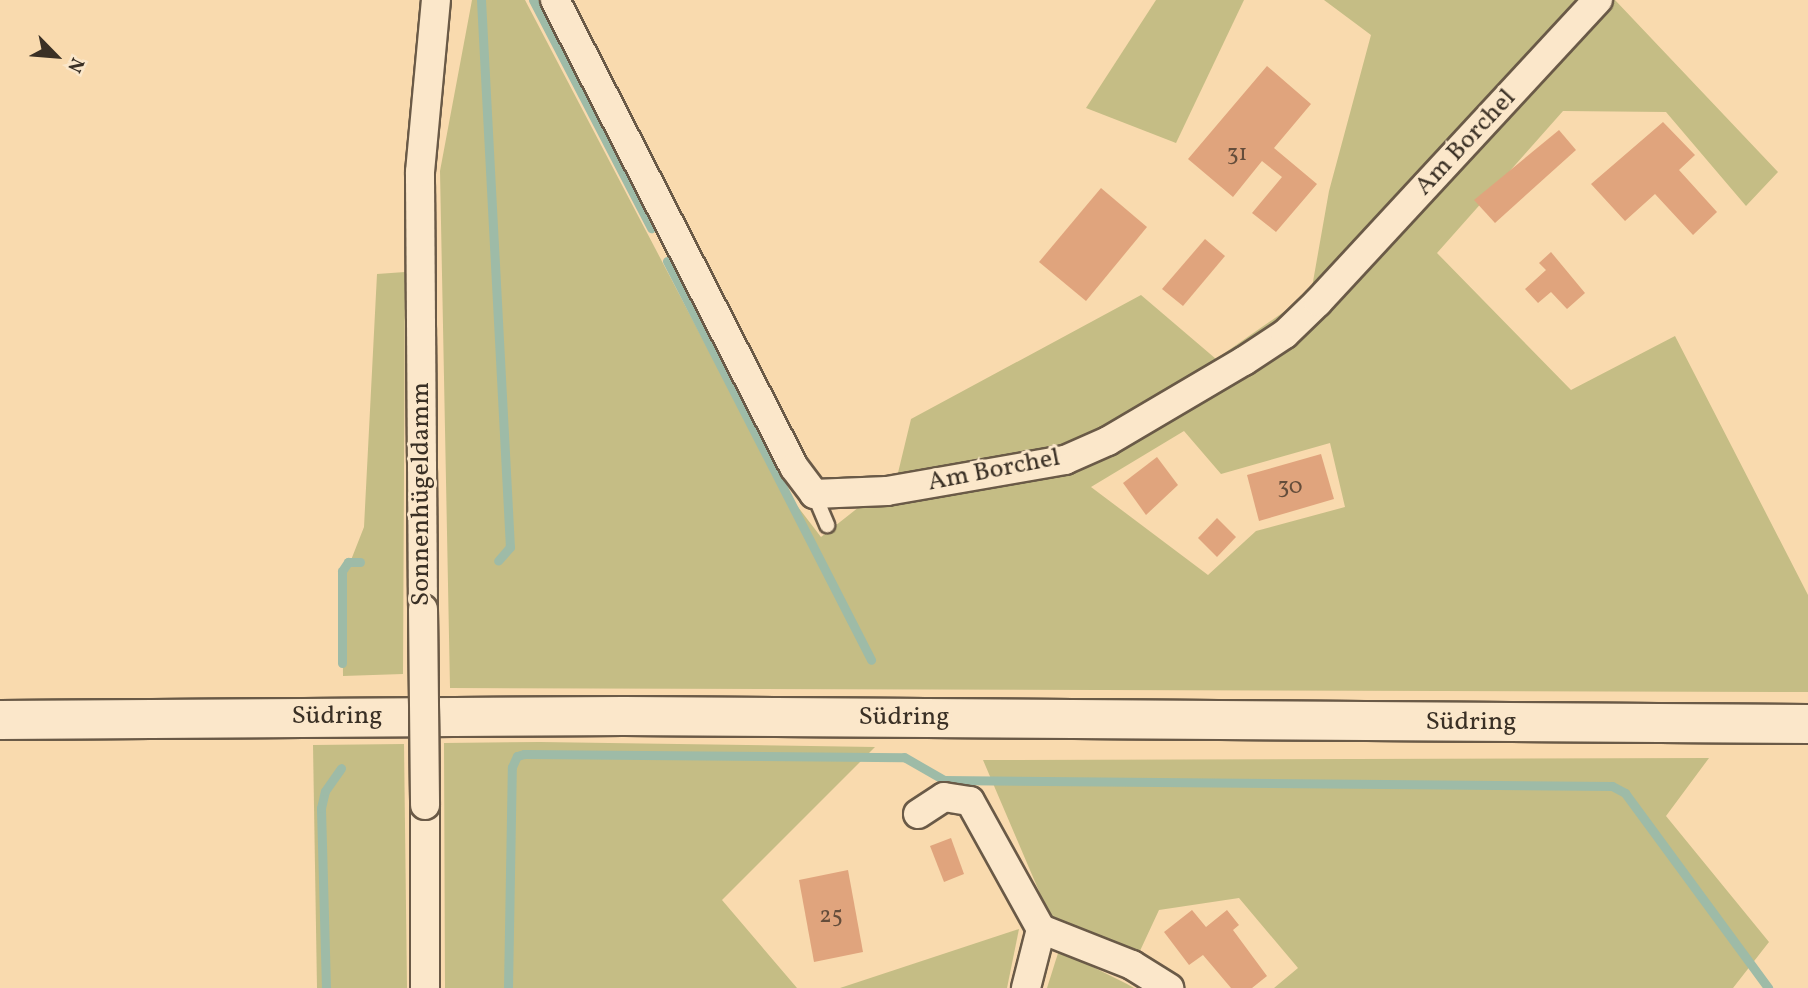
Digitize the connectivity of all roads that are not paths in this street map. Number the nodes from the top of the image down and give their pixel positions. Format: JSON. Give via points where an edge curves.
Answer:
{"nodes":[{"id":1,"x":436,"y":0,"type":"edge"},
{"id":2,"x":555,"y":0,"type":"edge"},
{"id":3,"x":1598,"y":0,"type":"edge"},
{"id":4,"x":814,"y":495,"type":"junction"},
{"id":5,"x":827,"y":525,"type":"dead end"},
{"id":6,"x":0,"y":720,"type":"edge"},
{"id":7,"x":1808,"y":724,"type":"edge"},
{"id":8,"x":918,"y":814,"type":"dead end"},
{"id":9,"x":1041,"y":929,"type":"junction"},
{"id":10,"x":425,"y":988,"type":"edge"},
{"id":11,"x":1026,"y":988,"type":"edge"},
{"id":12,"x":1170,"y":988,"type":"edge"}],
"edges":[{"from":1,"to":10,"type":"street","name":"Sonnenhügeldamm","bridge":true,"via":[[420,172]]},
{"from":2,"to":4,"type":"street","via":[[794,467]]},
{"from":3,"to":4,"type":"street","name":"Am Borchel","via":[[1318,302],[1285,334],[1244,361],[1108,441],[1065,460],[887,491]]},
{"from":4,"to":5,"type":"lane"},
{"from":6,"to":7,"type":"main road","name":"Südring","via":[[624,716]]},
{"from":8,"to":9,"type":"street","via":[[944,797],[970,801]]},
{"from":9,"to":11,"type":"street"},
{"from":9,"to":12,"type":"street","via":[[1132,964]]}]}
